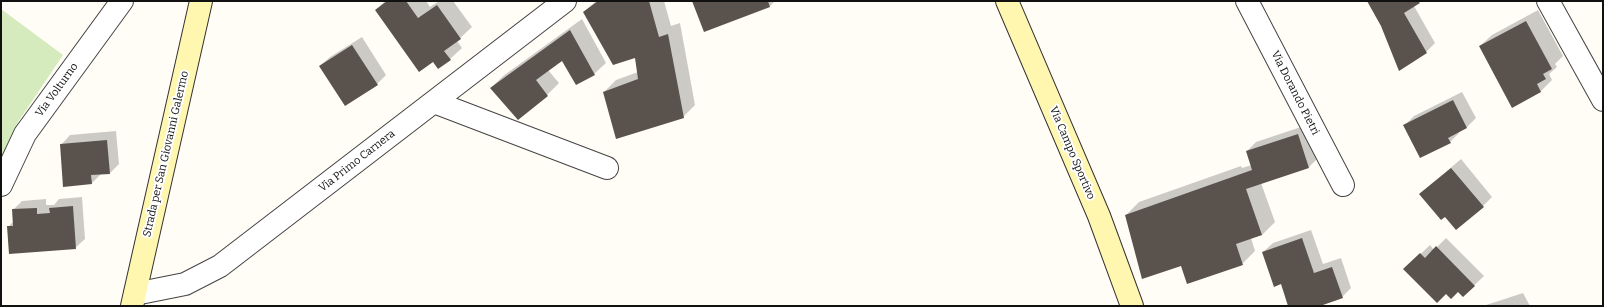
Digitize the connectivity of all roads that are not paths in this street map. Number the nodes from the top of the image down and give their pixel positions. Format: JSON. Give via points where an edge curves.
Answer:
{"nodes":[{"id":1,"x":122,"y":1,"type":"edge"},
{"id":2,"x":200,"y":1,"type":"edge"},
{"id":3,"x":565,"y":1,"type":"edge"},
{"id":4,"x":1007,"y":1,"type":"edge"},
{"id":5,"x":1247,"y":1,"type":"edge"},
{"id":6,"x":1548,"y":1,"type":"edge"},
{"id":7,"x":1603,"y":100,"type":"edge"},
{"id":8,"x":434,"y":102,"type":"junction"},
{"id":9,"x":607,"y":168,"type":"dead end"},
{"id":10,"x":1,"y":185,"type":"edge"},
{"id":11,"x":1342,"y":185,"type":"dead end"},
{"id":12,"x":133,"y":300,"type":"edge"},
{"id":13,"x":1132,"y":306,"type":"edge"}],
"edges":[{"from":1,"to":10,"type":"street","name":"Via Volturno","via":[[25,134]]},
{"from":2,"to":12,"type":"street","name":"Strada per San Giovanni Galermo"},
{"from":3,"to":8,"type":"street","name":"Via Primo Carnera"},
{"from":4,"to":13,"type":"street","name":"Via Campo Sportivo","via":[[1099,216]]},
{"from":5,"to":11,"type":"street","name":"Via Dorando Pietri"},
{"from":6,"to":7,"type":"street"},
{"from":8,"to":9,"type":"street"},
{"from":8,"to":12,"type":"street","name":"Via Primo Carnera","via":[[220,266],[185,284]]}]}
